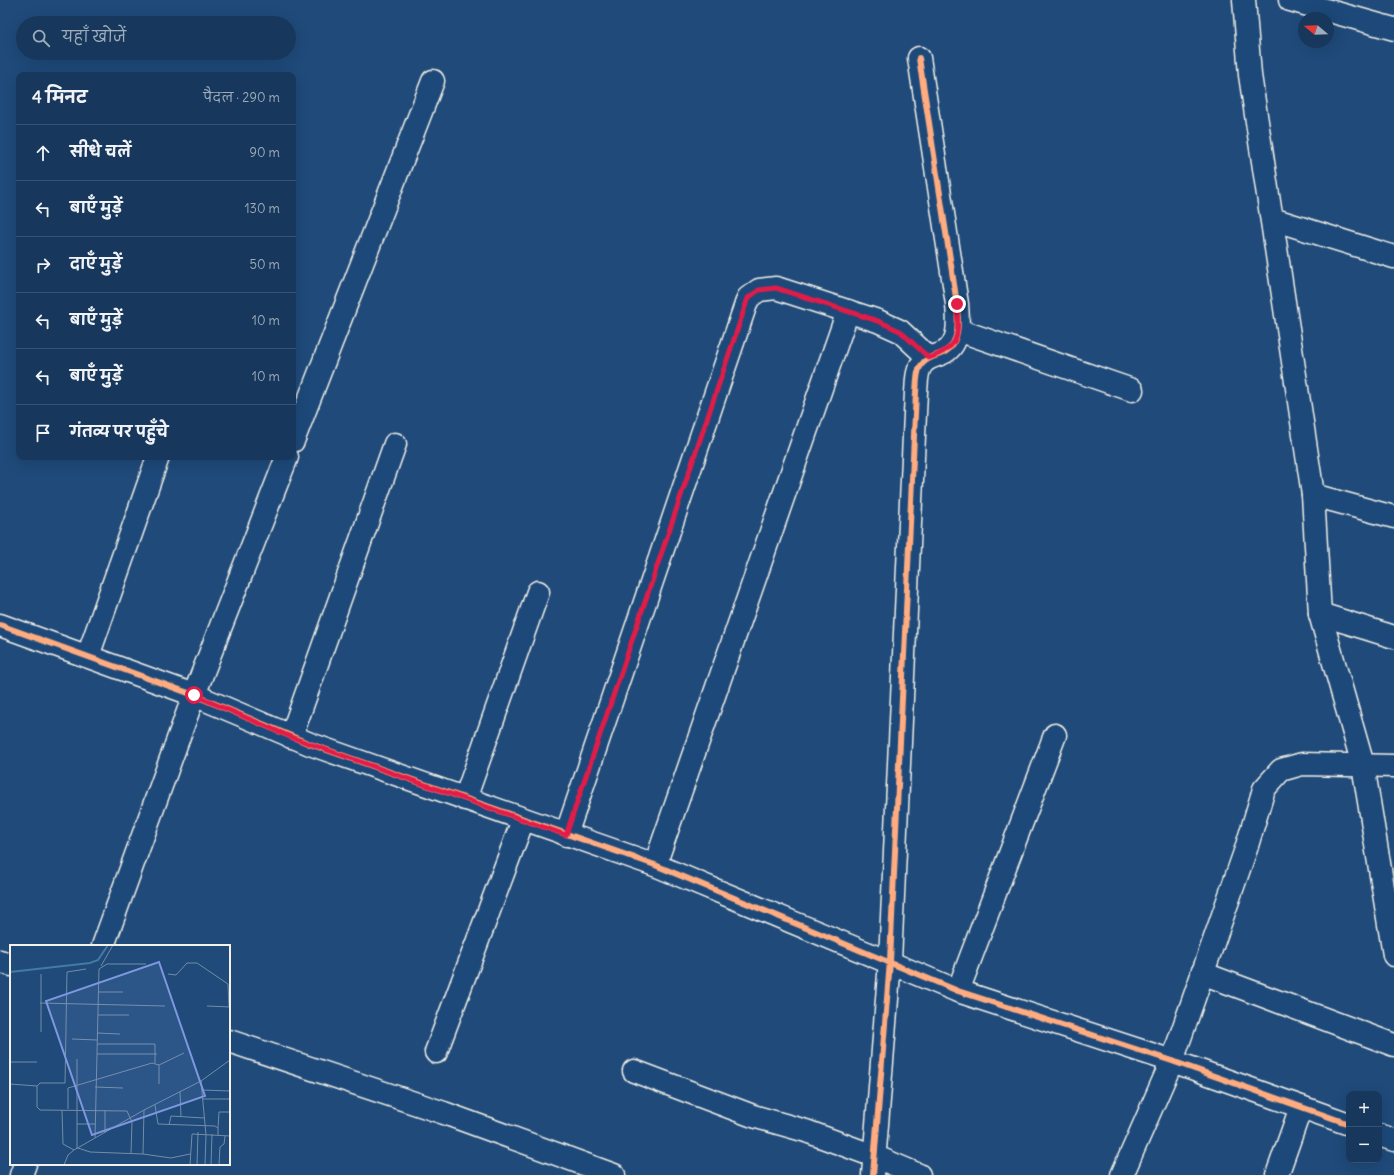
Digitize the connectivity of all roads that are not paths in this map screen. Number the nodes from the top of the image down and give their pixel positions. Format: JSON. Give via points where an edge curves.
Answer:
{"nodes":[{"id":1,"x":1244,"y":0,"type":"edge"},
{"id":2,"x":1290,"y":0,"type":"edge"},
{"id":3,"x":1328,"y":5,"type":"edge"},
{"id":4,"x":1394,"y":29,"type":"edge"},
{"id":5,"x":919,"y":58,"type":"dead end"},
{"id":6,"x":433,"y":81,"type":"dead end"},
{"id":7,"x":1272,"y":219,"type":"junction"},
{"id":8,"x":1394,"y":257,"type":"edge"},
{"id":9,"x":848,"y":311,"type":"junction"},
{"id":10,"x":958,"y":330,"type":"junction"},
{"id":11,"x":929,"y":358,"type":"junction"},
{"id":12,"x":1132,"y":390,"type":"dead end"},
{"id":13,"x":296,"y":433,"type":"edge"},
{"id":14,"x":395,"y":444,"type":"dead end"},
{"id":15,"x":157,"y":460,"type":"edge"},
{"id":16,"x":286,"y":460,"type":"edge"},
{"id":17,"x":1313,"y":495,"type":"junction"},
{"id":18,"x":1394,"y":517,"type":"edge"},
{"id":19,"x":538,"y":592,"type":"dead end"},
{"id":20,"x":1320,"y":614,"type":"junction"},
{"id":21,"x":0,"y":625,"type":"edge"},
{"id":22,"x":1394,"y":637,"type":"edge"},
{"id":23,"x":88,"y":656,"type":"junction"},
{"id":24,"x":194,"y":695,"type":"junction"},
{"id":25,"x":1055,"y":735,"type":"dead end"},
{"id":26,"x":291,"y":737,"type":"junction"},
{"id":27,"x":1363,"y":765,"type":"junction"},
{"id":28,"x":1394,"y":766,"type":"edge"},
{"id":29,"x":465,"y":799,"type":"junction"},
{"id":30,"x":523,"y":820,"type":"junction"},
{"id":31,"x":566,"y":835,"type":"junction"},
{"id":32,"x":655,"y":865,"type":"junction"},
{"id":33,"x":103,"y":945,"type":"edge"},
{"id":34,"x":1394,"y":955,"type":"edge"},
{"id":35,"x":0,"y":961,"type":"edge"},
{"id":36,"x":890,"y":961,"type":"junction"},
{"id":37,"x":10,"y":965,"type":"edge"},
{"id":38,"x":1202,"y":973,"type":"junction"},
{"id":39,"x":958,"y":991,"type":"junction"},
{"id":40,"x":230,"y":1041,"type":"edge"},
{"id":41,"x":1394,"y":1045,"type":"edge"},
{"id":42,"x":436,"y":1052,"type":"dead end"},
{"id":43,"x":1172,"y":1061,"type":"junction"},
{"id":44,"x":634,"y":1071,"type":"dead end"},
{"id":45,"x":1301,"y":1107,"type":"junction"},
{"id":46,"x":1346,"y":1123,"type":"edge"},
{"id":47,"x":1382,"y":1136,"type":"edge"},
{"id":48,"x":1394,"y":1140,"type":"edge"},
{"id":49,"x":25,"y":1165,"type":"edge"},
{"id":50,"x":873,"y":1165,"type":"edge"},
{"id":51,"x":21,"y":1175,"type":"edge"},
{"id":52,"x":614,"y":1175,"type":"edge"},
{"id":53,"x":919,"y":1175,"type":"edge"},
{"id":54,"x":1122,"y":1175,"type":"edge"},
{"id":55,"x":1277,"y":1175,"type":"edge"}],
"edges":[{"from":1,"to":7,"type":"street","via":[[1250,75]]},
{"from":2,"to":3,"type":"street"},
{"from":3,"to":4,"type":"street"},
{"from":5,"to":10,"type":"street","via":[[956,296]]},
{"from":6,"to":13,"type":"street"},
{"from":7,"to":8,"type":"street"},
{"from":7,"to":17,"type":"street"},
{"from":9,"to":11,"type":"street","via":[[900,331]]},
{"from":9,"to":31,"type":"street","via":[[776,288],[759,290],[748,298]]},
{"from":9,"to":32,"type":"street"},
{"from":10,"to":11,"type":"street","via":[[954,342],[946,352]]},
{"from":10,"to":12,"type":"street"},
{"from":11,"to":36,"type":"street","via":[[922,363],[916,392]]},
{"from":14,"to":26,"type":"street"},
{"from":15,"to":23,"type":"street"},
{"from":16,"to":24,"type":"street"},
{"from":17,"to":18,"type":"street"},
{"from":17,"to":20,"type":"street"},
{"from":19,"to":29,"type":"street"},
{"from":20,"to":22,"type":"street"},
{"from":20,"to":27,"type":"street"},
{"from":21,"to":23,"type":"street"},
{"from":23,"to":24,"type":"street"},
{"from":24,"to":26,"type":"street"},
{"from":24,"to":33,"type":"street"},
{"from":25,"to":39,"type":"street"},
{"from":26,"to":29,"type":"street"},
{"from":27,"to":28,"type":"street"},
{"from":27,"to":34,"type":"street"},
{"from":27,"to":38,"type":"street","via":[[1302,764],[1280,770],[1264,789],[1246,849]]},
{"from":29,"to":30,"type":"street"},
{"from":30,"to":31,"type":"street"},
{"from":30,"to":42,"type":"street"},
{"from":31,"to":32,"type":"street"},
{"from":32,"to":36,"type":"street"},
{"from":35,"to":37,"type":"street"},
{"from":36,"to":39,"type":"street"},
{"from":36,"to":50,"type":"street"},
{"from":38,"to":41,"type":"street"},
{"from":38,"to":43,"type":"street"},
{"from":39,"to":43,"type":"street"},
{"from":40,"to":52,"type":"street","via":[[444,1113]]},
{"from":43,"to":45,"type":"street"},
{"from":43,"to":54,"type":"street"},
{"from":44,"to":50,"type":"street","via":[[753,1116],[806,1131]]},
{"from":45,"to":46,"type":"street"},
{"from":45,"to":55,"type":"street"},
{"from":47,"to":48,"type":"street"},
{"from":49,"to":51,"type":"street"},
{"from":50,"to":53,"type":"street"}]}
